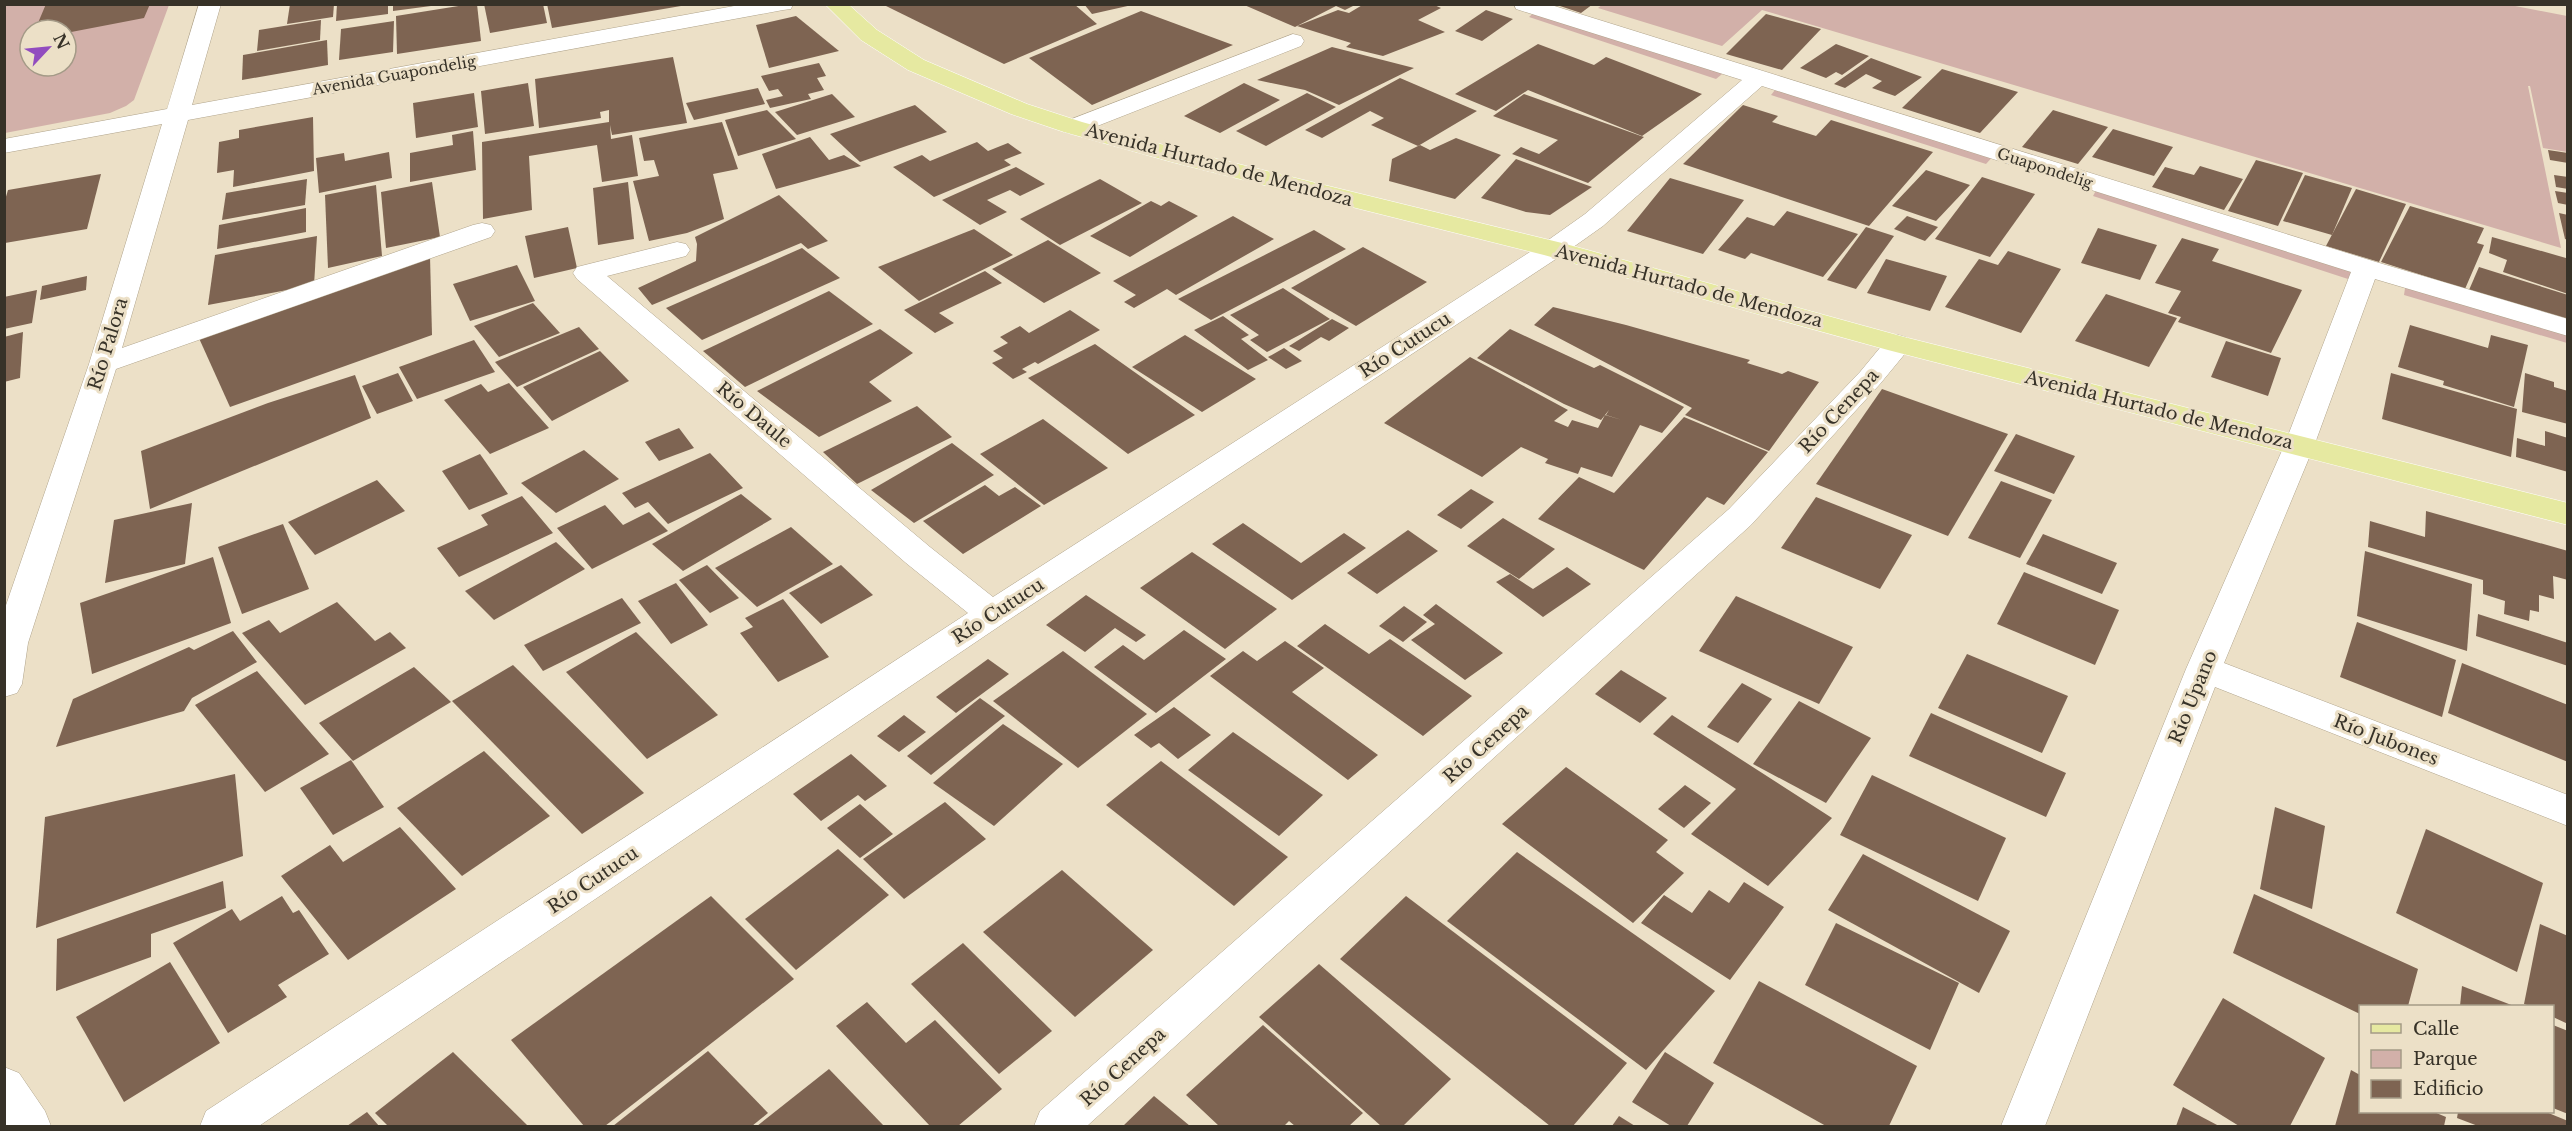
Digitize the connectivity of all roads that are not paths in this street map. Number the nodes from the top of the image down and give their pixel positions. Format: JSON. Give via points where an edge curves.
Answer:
{"nodes":[{"id":1,"x":210,"y":4,"type":"edge"},
{"id":2,"x":783,"y":4,"type":"edge"},
{"id":3,"x":835,"y":4,"type":"edge"},
{"id":4,"x":1524,"y":4,"type":"edge"},
{"id":5,"x":1293,"y":41,"type":"dead end"},
{"id":6,"x":1759,"y":77,"type":"junction"},
{"id":7,"x":177,"y":114,"type":"junction"},
{"id":8,"x":1073,"y":127,"type":"junction"},
{"id":9,"x":4,"y":146,"type":"edge"},
{"id":10,"x":482,"y":231,"type":"dead end"},
{"id":11,"x":1553,"y":249,"type":"junction"},
{"id":12,"x":677,"y":250,"type":"dead end"},
{"id":13,"x":2366,"y":268,"type":"junction"},
{"id":14,"x":2568,"y":328,"type":"edge"},
{"id":15,"x":1898,"y":344,"type":"junction"},
{"id":16,"x":103,"y":364,"type":"junction"},
{"id":17,"x":2299,"y":446,"type":"junction"},
{"id":18,"x":2568,"y":514,"type":"edge"},
{"id":19,"x":992,"y":614,"type":"junction"},
{"id":20,"x":8,"y":645,"type":"edge"},
{"id":21,"x":2204,"y":669,"type":"junction"},
{"id":22,"x":4,"y":684,"type":"edge"},
{"id":23,"x":2568,"y":811,"type":"edge"},
{"id":24,"x":4,"y":1087,"type":"edge"},
{"id":25,"x":28,"y":1126,"type":"edge"},
{"id":26,"x":222,"y":1126,"type":"edge"},
{"id":27,"x":1056,"y":1126,"type":"edge"},
{"id":28,"x":2023,"y":1126,"type":"edge"}],
"edges":[{"from":1,"to":7,"type":"street","name":"Río Palora"},
{"from":2,"to":7,"type":"street","name":"Avenida Guapondelig"},
{"from":3,"to":8,"type":"main road","name":"Avenida Hurtado de Mendoza","via":[[869,35],[916,65],[1019,109]]},
{"from":4,"to":6,"type":"street","name":"Guapondelig"},
{"from":5,"to":8,"type":"street"},
{"from":6,"to":11,"type":"street","name":"Río Cutucu","via":[[1594,220]]},
{"from":6,"to":13,"type":"street","name":"Guapondelig"},
{"from":7,"to":9,"type":"street","name":"Avenida Guapondelig"},
{"from":7,"to":16,"type":"street","name":"Río Palora"},
{"from":8,"to":11,"type":"main road","name":"Avenida Hurtado de Mendoza"},
{"from":10,"to":16,"type":"street"},
{"from":11,"to":15,"type":"main road","name":"Avenida Hurtado de Mendoza"},
{"from":11,"to":19,"type":"street","name":"Río Cutucu"},
{"from":12,"to":19,"type":"street","name":"Río Daule","via":[[587,273]]},
{"from":13,"to":14,"type":"street","name":"Guapondelig"},
{"from":13,"to":17,"type":"street","name":"Río Upano"},
{"from":15,"to":17,"type":"main road","name":"Avenida Hurtado de Mendoza"},
{"from":15,"to":27,"type":"street","name":"Río Cenepa","via":[[1740,517]]},
{"from":16,"to":20,"type":"street","name":"Río Palora"},
{"from":17,"to":18,"type":"main road","name":"Avenida Hurtado de Mendoza"},
{"from":17,"to":21,"type":"street","name":"Río Upano"},
{"from":19,"to":26,"type":"street","name":"Río Cutucu"},
{"from":20,"to":22,"type":"street","name":"Río Palora"},
{"from":21,"to":23,"type":"street","name":"Río Jubones"},
{"from":21,"to":28,"type":"street","name":"Río Upano"},
{"from":24,"to":25,"type":"street"}]}
